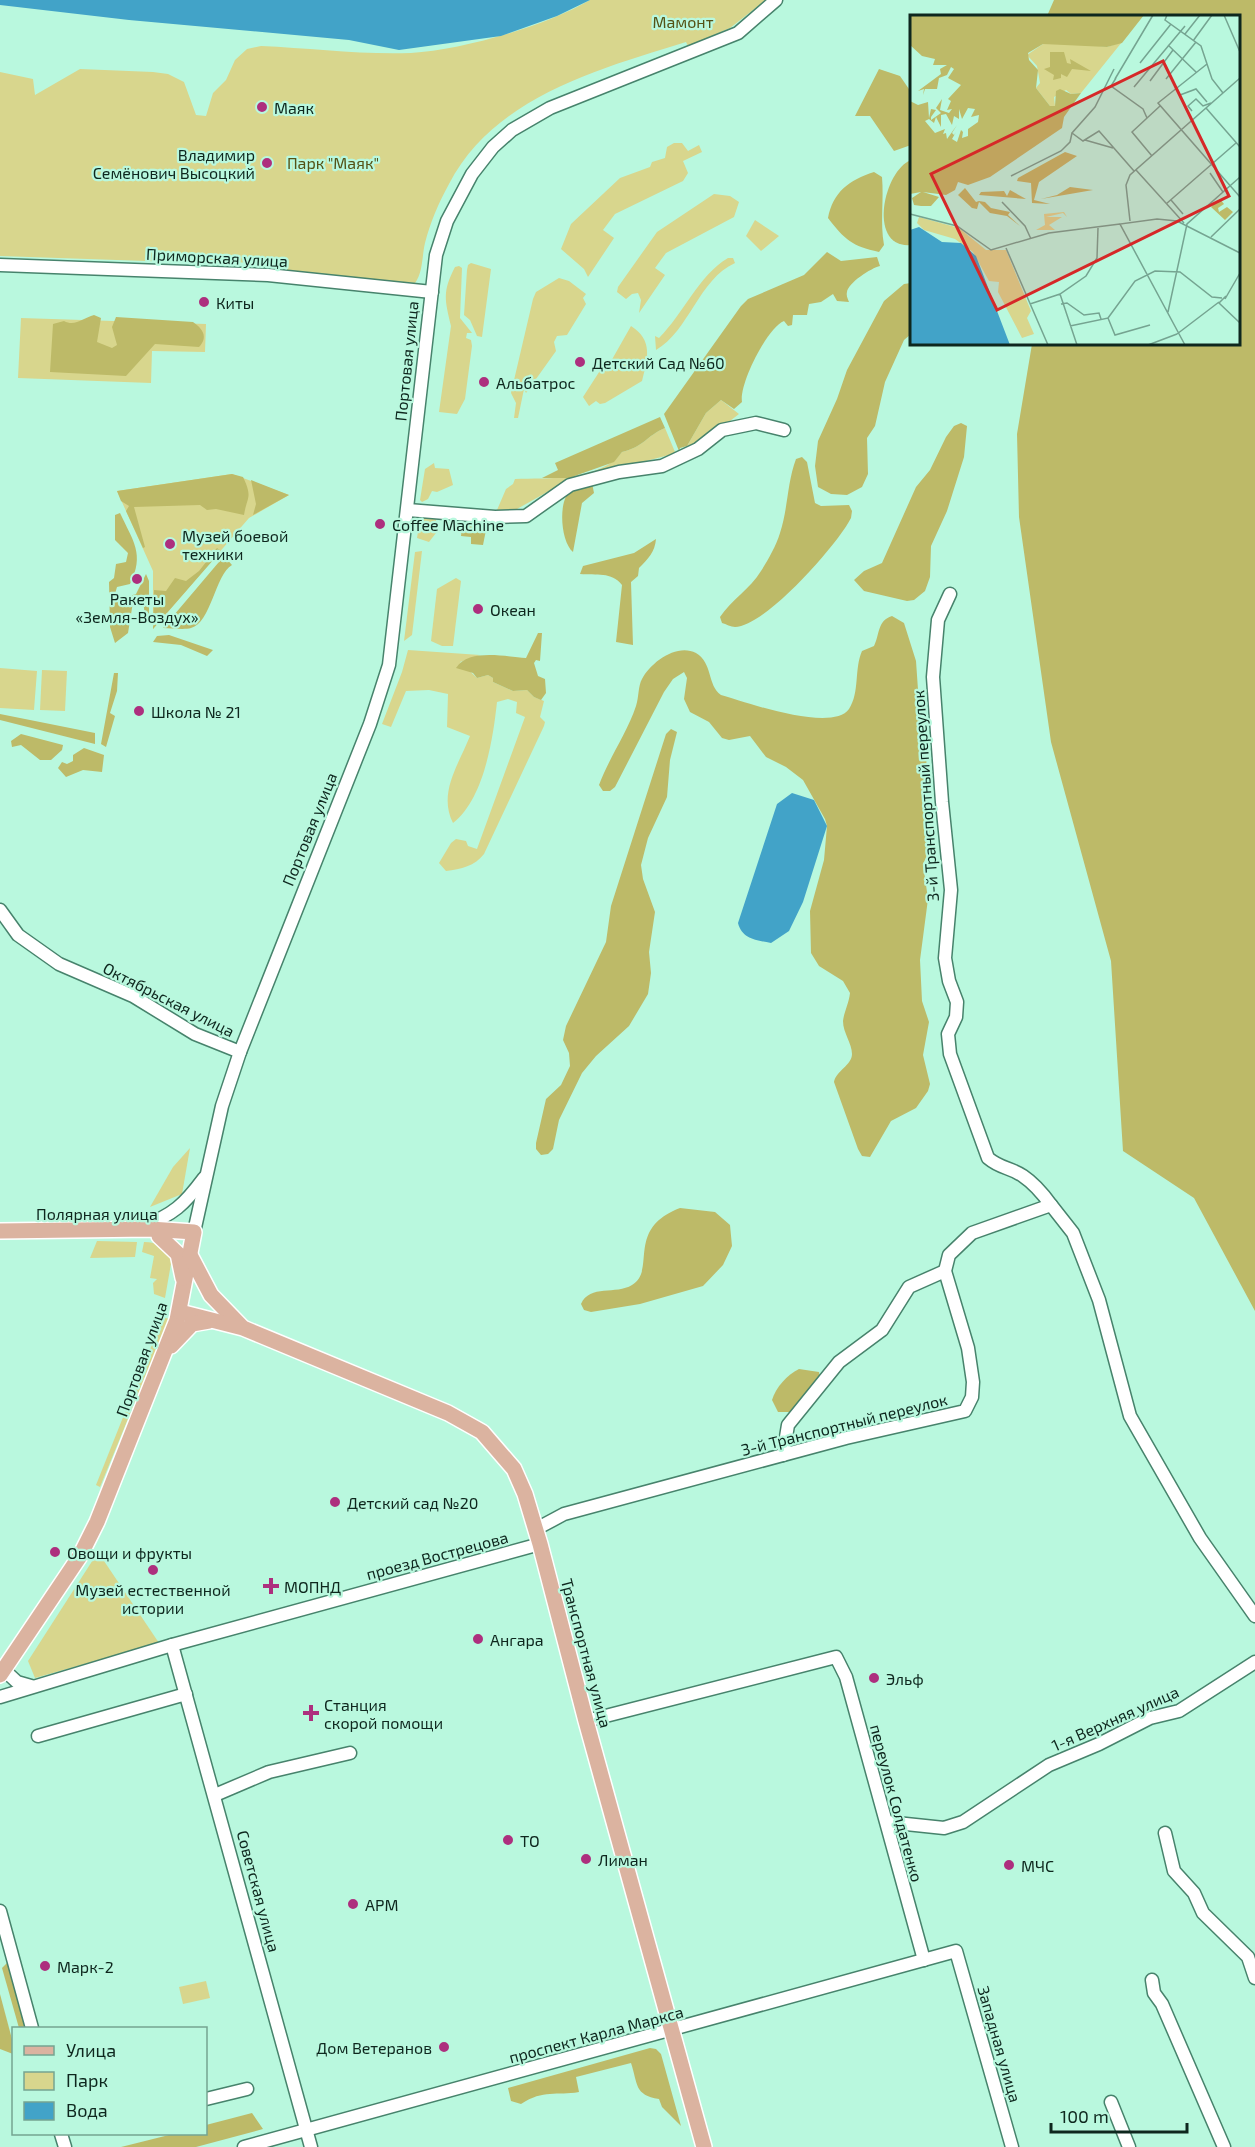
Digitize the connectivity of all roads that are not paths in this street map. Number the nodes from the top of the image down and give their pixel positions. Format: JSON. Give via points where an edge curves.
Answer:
{"nodes":[{"id":1,"x":776,"y":0,"type":"edge"},
{"id":2,"x":0,"y":265,"type":"edge"},
{"id":3,"x":432,"y":292,"type":"junction"},
{"id":4,"x":784,"y":430,"type":"dead end"},
{"id":5,"x":408,"y":510,"type":"junction"},
{"id":6,"x":950,"y":594,"type":"dead end"},
{"id":7,"x":0,"y":910,"type":"edge"},
{"id":8,"x":240,"y":1052,"type":"junction"},
{"id":9,"x":207,"y":1174,"type":"junction"},
{"id":10,"x":1051,"y":1205,"type":"junction"},
{"id":11,"x":139,"y":1229,"type":"junction"},
{"id":12,"x":0,"y":1231,"type":"edge"},
{"id":13,"x":194,"y":1232,"type":"junction"},
{"id":14,"x":159,"y":1236,"type":"junction"},
{"id":15,"x":190,"y":1255,"type":"junction"},
{"id":16,"x":945,"y":1271,"type":"junction"},
{"id":17,"x":184,"y":1287,"type":"junction"},
{"id":18,"x":180,"y":1312,"type":"junction"},
{"id":19,"x":218,"y":1321,"type":"junction"},
{"id":20,"x":243,"y":1328,"type":"junction"},
{"id":21,"x":161,"y":1361,"type":"junction"},
{"id":22,"x":783,"y":1455,"type":"junction"},
{"id":23,"x":538,"y":1537,"type":"junction"},
{"id":24,"x":1255,"y":1616,"type":"edge"},
{"id":25,"x":172,"y":1645,"type":"junction"},
{"id":26,"x":1255,"y":1662,"type":"edge"},
{"id":27,"x":2,"y":1672,"type":"edge"},
{"id":28,"x":31,"y":1686,"type":"junction"},
{"id":29,"x":186,"y":1694,"type":"junction"},
{"id":30,"x":0,"y":1697,"type":"edge"},
{"id":31,"x":586,"y":1721,"type":"junction"},
{"id":32,"x":38,"y":1736,"type":"dead end"},
{"id":33,"x":350,"y":1753,"type":"dead end"},
{"id":34,"x":215,"y":1795,"type":"junction"},
{"id":35,"x":887,"y":1822,"type":"junction"},
{"id":36,"x":1165,"y":1833,"type":"dead end"},
{"id":37,"x":0,"y":1911,"type":"edge"},
{"id":38,"x":956,"y":1951,"type":"joint"},
{"id":39,"x":924,"y":1960,"type":"junction"},
{"id":40,"x":1255,"y":1978,"type":"edge"},
{"id":41,"x":1152,"y":1980,"type":"dead end"},
{"id":42,"x":32,"y":2027,"type":"edge"},
{"id":43,"x":672,"y":2030,"type":"junction"},
{"id":44,"x":247,"y":2089,"type":"dead end"},
{"id":45,"x":207,"y":2099,"type":"edge"},
{"id":46,"x":1111,"y":2102,"type":"dead end"},
{"id":47,"x":307,"y":2130,"type":"junction"},
{"id":48,"x":244,"y":2147,"type":"edge"},
{"id":49,"x":311,"y":2147,"type":"edge"},
{"id":50,"x":704,"y":2147,"type":"edge"},
{"id":51,"x":1012,"y":2147,"type":"edge"},
{"id":52,"x":1129,"y":2147,"type":"edge"},
{"id":53,"x":1224,"y":2147,"type":"edge"}],
"edges":[{"from":1,"to":3,"type":"street","name":"Портовая улица","via":[[738,33],[532,117],[493,147],[472,174],[442,234]]},
{"from":2,"to":3,"type":"street","name":"Приморская улица","via":[[268,275]]},
{"from":3,"to":5,"type":"street","name":"Портовая улица"},
{"from":4,"to":5,"type":"street","via":[[756,423],[722,430],[698,449],[662,465],[570,485],[526,516]]},
{"from":5,"to":8,"type":"street","name":"Портовая улица","via":[[392,647],[375,710]]},
{"from":6,"to":10,"type":"street","name":"3-й Транспортный переулок","via":[[938,620],[933,677],[951,890],[945,958],[957,1002],[956,1017],[948,1034],[950,1054],[988,1158],[999,1167],[1023,1175]]},
{"from":7,"to":8,"type":"street","name":"Октябрьская улица","via":[[18,935],[59,964],[133,996],[195,1034]]},
{"from":8,"to":9,"type":"street","name":"Портовая улица","via":[[222,1106]]},
{"from":9,"to":11,"type":"street","via":[[183,1206]]},
{"from":9,"to":13,"type":"street","name":"Портовая улица"},
{"from":10,"to":16,"type":"street","via":[[972,1233],[949,1255]]},
{"from":10,"to":24,"type":"street","name":"3-й Транспортный переулок","via":[[1073,1233],[1099,1300],[1130,1416],[1200,1538]]},
{"from":11,"to":12,"type":"main road","name":"Полярная улица"},
{"from":11,"to":13,"type":"main road","name":"Полярная улица"},
{"from":11,"to":14,"type":"main road"},
{"from":13,"to":15,"type":"main road","name":"Портовая улица"},
{"from":14,"to":15,"type":"main road"},
{"from":14,"to":17,"type":"main road","via":[[178,1254]]},
{"from":15,"to":17,"type":"main road","name":"Портовая улица"},
{"from":15,"to":20,"type":"main road","name":"Транспортная улица","via":[[211,1295]]},
{"from":16,"to":22,"type":"street","via":[[909,1287],[882,1330],[839,1362],[788,1425]]},
{"from":16,"to":22,"type":"street","name":"3-й Транспортный переулок","via":[[968,1348],[973,1382],[972,1397],[965,1411]]},
{"from":17,"to":18,"type":"main road","name":"Портовая улица"},
{"from":18,"to":19,"type":"main road","name":"Транспортная улица"},
{"from":18,"to":21,"type":"main road","name":"Портовая улица"},
{"from":19,"to":20,"type":"main road","name":"Транспортная улица"},
{"from":19,"to":21,"type":"main road","via":[[188,1327]]},
{"from":20,"to":23,"type":"main road","name":"Транспортная улица","via":[[473,1426],[491,1440],[514,1469]]},
{"from":21,"to":27,"type":"main road","name":"Портовая улица","via":[[80,1556]]},
{"from":22,"to":23,"type":"street","name":"3-й Транспортный переулок","via":[[564,1514]]},
{"from":23,"to":25,"type":"street","name":"проезд Вострецова"},
{"from":23,"to":31,"type":"main road","name":"Транспортная улица"},
{"from":25,"to":28,"type":"street","name":"проезд Вострецова"},
{"from":25,"to":29,"type":"street","name":"Советская улица"},
{"from":26,"to":35,"type":"street","name":"1-я Верхняя улица","via":[[1179,1710],[1150,1718],[1049,1765],[963,1822],[944,1828]]},
{"from":27,"to":28,"type":"street"},
{"from":28,"to":30,"type":"street","name":"проезд Вострецова"},
{"from":29,"to":32,"type":"street"},
{"from":29,"to":34,"type":"street","name":"Советская улица"},
{"from":31,"to":35,"type":"street","name":"переулок Солдатенко","via":[[836,1657],[846,1677]]},
{"from":31,"to":43,"type":"main road","name":"Транспортная улица"},
{"from":33,"to":34,"type":"street","via":[[269,1773]]},
{"from":34,"to":47,"type":"street","name":"Советская улица"},
{"from":35,"to":39,"type":"street","name":"переулок Солдатенко"},
{"from":36,"to":40,"type":"street","via":[[1174,1871],[1194,1893],[1203,1913],[1248,1957]]},
{"from":37,"to":42,"type":"street"},
{"from":38,"to":39,"type":"street","name":"проспект Карла Маркса"},
{"from":38,"to":51,"type":"street","name":"Западная улица"},
{"from":39,"to":43,"type":"street","name":"проспект Карла Маркса"},
{"from":41,"to":53,"type":"street","via":[[1154,1993]]},
{"from":43,"to":47,"type":"street","name":"проспект Карла Маркса"},
{"from":43,"to":50,"type":"main road","name":"Транспортная улица"},
{"from":44,"to":45,"type":"street"},
{"from":46,"to":52,"type":"street"},
{"from":47,"to":48,"type":"street","name":"проспект Карла Маркса"},
{"from":47,"to":49,"type":"street","name":"Советская улица"}]}
